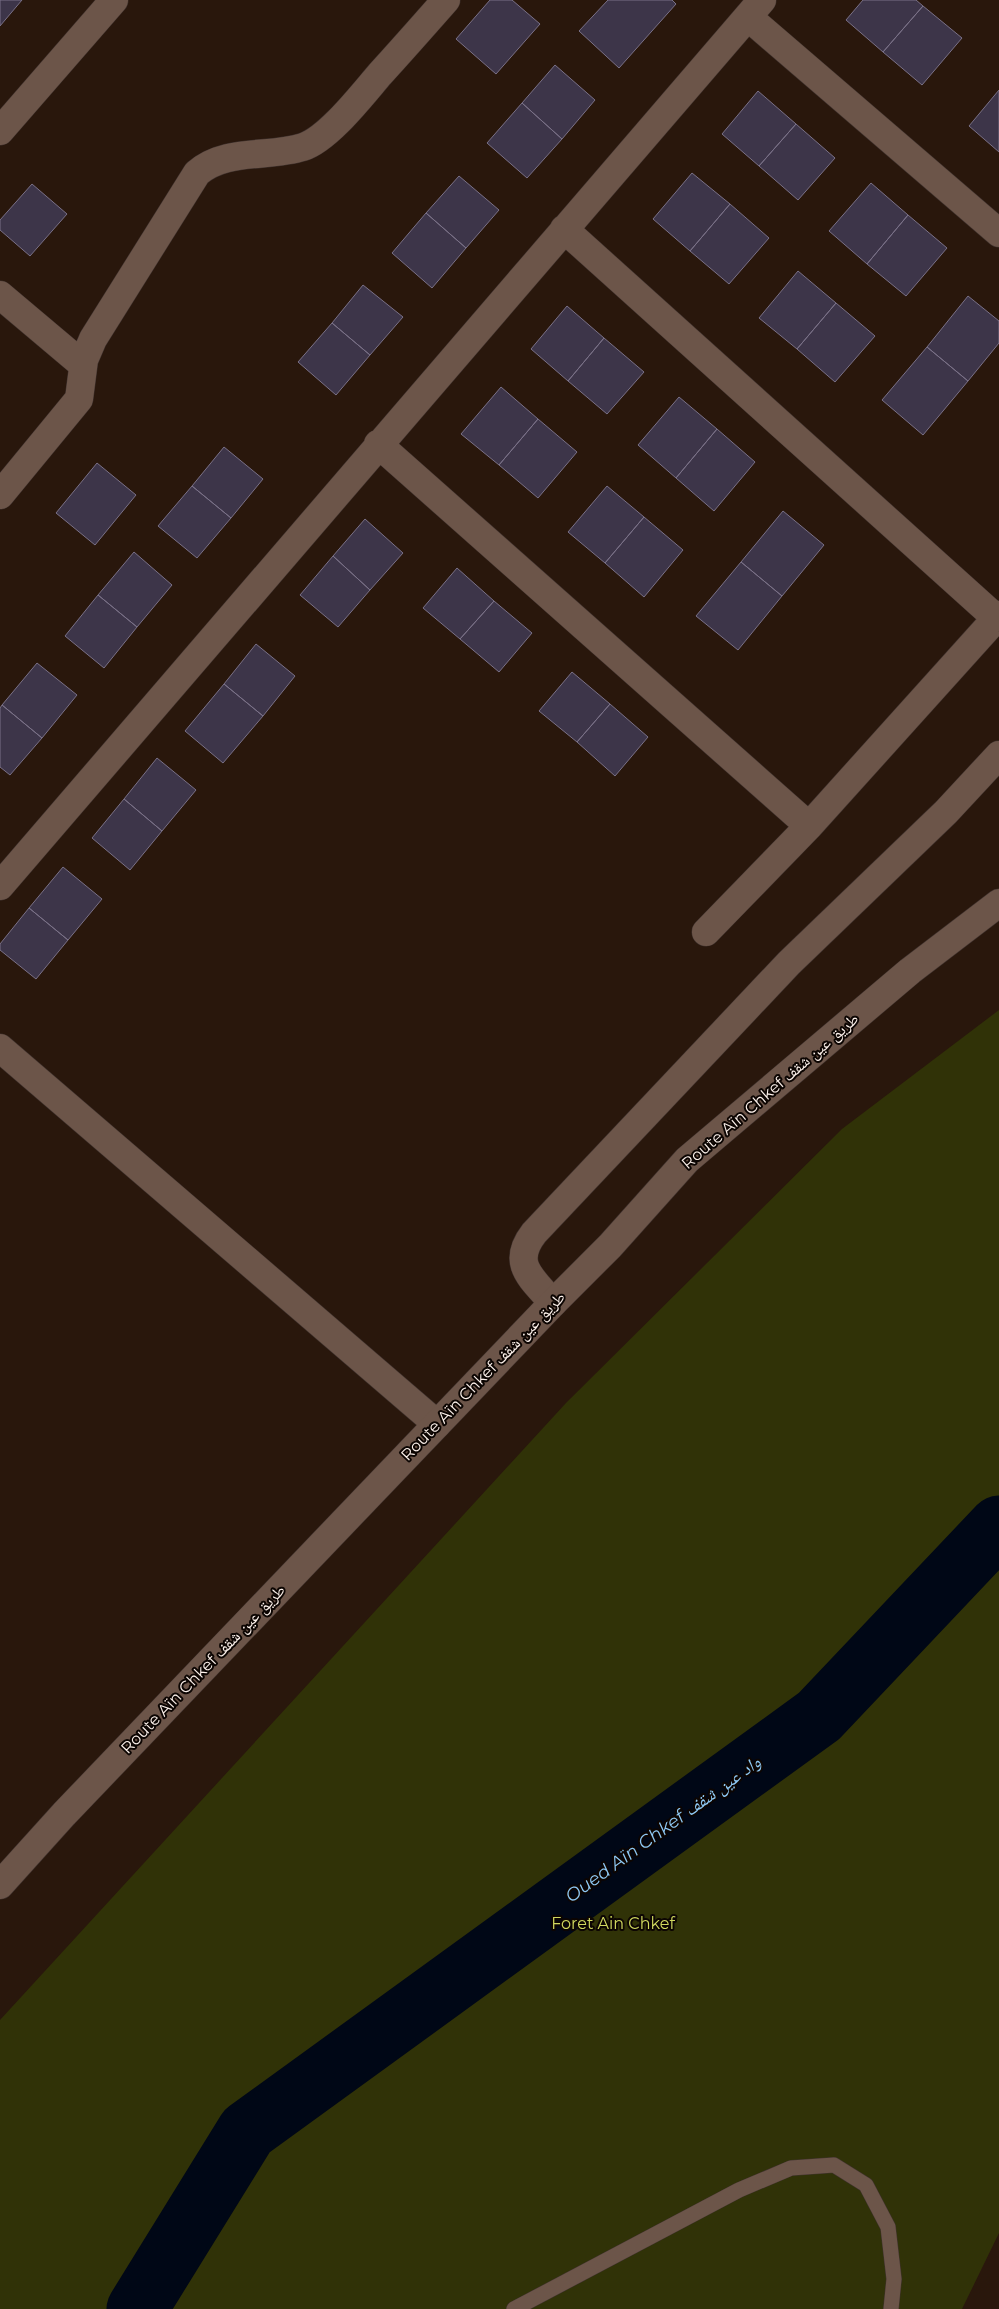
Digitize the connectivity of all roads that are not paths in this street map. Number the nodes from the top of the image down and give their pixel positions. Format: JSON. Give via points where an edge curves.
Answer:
{"nodes":[{"id":1,"x":114,"y":0,"type":"edge"},
{"id":2,"x":446,"y":0,"type":"edge"},
{"id":3,"x":755,"y":8,"type":"edge"},
{"id":4,"x":0,"y":131,"type":"edge"},
{"id":5,"x":564,"y":229,"type":"junction"},
{"id":6,"x":999,"y":234,"type":"edge"},
{"id":7,"x":0,"y":295,"type":"edge"},
{"id":8,"x":83,"y":366,"type":"junction"},
{"id":9,"x":378,"y":444,"type":"junction"},
{"id":10,"x":0,"y":495,"type":"edge"},
{"id":11,"x":998,"y":616,"type":"edge"},
{"id":12,"x":999,"y":755,"type":"edge"},
{"id":13,"x":809,"y":826,"type":"junction"},
{"id":14,"x":0,"y":886,"type":"edge"},
{"id":15,"x":999,"y":903,"type":"edge"},
{"id":16,"x":706,"y":932,"type":"dead end"},
{"id":17,"x":0,"y":1048,"type":"edge"},
{"id":18,"x":553,"y":1303,"type":"junction"},
{"id":19,"x":437,"y":1424,"type":"junction"},
{"id":20,"x":0,"y":1885,"type":"edge"},
{"id":21,"x":514,"y":2309,"type":"edge"},
{"id":22,"x":891,"y":2309,"type":"edge"}],
"edges":[{"from":1,"to":4,"type":"street"},
{"from":2,"to":8,"type":"street","via":[[326,132],[304,147],[220,159],[197,172],[93,338]]},
{"from":3,"to":5,"type":"street"},
{"from":3,"to":6,"type":"street"},
{"from":5,"to":9,"type":"street"},
{"from":5,"to":11,"type":"street"},
{"from":7,"to":8,"type":"street"},
{"from":8,"to":10,"type":"street","via":[[79,399]]},
{"from":9,"to":13,"type":"street"},
{"from":9,"to":14,"type":"street"},
{"from":11,"to":13,"type":"street"},
{"from":12,"to":18,"type":"street","via":[[946,812],[789,963],[534,1233],[525,1245],[523,1261],[529,1275]]},
{"from":13,"to":16,"type":"street"},
{"from":15,"to":18,"type":"street","name":"Route Aïn Chkef طريق عين شقف","via":[[910,971],[687,1160],[610,1246]]},
{"from":17,"to":19,"type":"street"},
{"from":18,"to":19,"type":"street","name":"Route Aïn Chkef طريق عين شقف"},
{"from":19,"to":20,"type":"street","name":"Route Aïn Chkef طريق عين شقف"},
{"from":21,"to":22,"type":"lane","via":[[739,2190],[791,2168],[834,2165],[866,2185],[888,2227],[894,2279]]}]}
